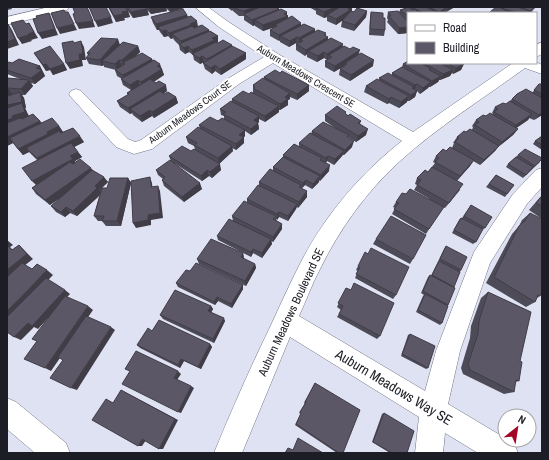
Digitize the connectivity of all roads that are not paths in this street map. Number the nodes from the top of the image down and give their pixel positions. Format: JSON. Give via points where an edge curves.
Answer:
{"nodes":[{"id":1,"x":63,"y":7,"type":"edge"},
{"id":2,"x":201,"y":7,"type":"edge"},
{"id":3,"x":7,"y":21,"type":"edge"},
{"id":4,"x":273,"y":57,"type":"junction"},
{"id":5,"x":521,"y":64,"type":"edge"},
{"id":6,"x":528,"y":64,"type":"edge"},
{"id":7,"x":542,"y":70,"type":"edge"},
{"id":8,"x":76,"y":94,"type":"dead end"},
{"id":9,"x":414,"y":140,"type":"junction"},
{"id":10,"x":542,"y":175,"type":"edge"},
{"id":11,"x":285,"y":321,"type":"junction"},
{"id":12,"x":433,"y":410,"type":"junction"},
{"id":13,"x":7,"y":411,"type":"edge"},
{"id":14,"x":56,"y":453,"type":"edge"},
{"id":15,"x":228,"y":453,"type":"edge"},
{"id":16,"x":429,"y":453,"type":"edge"},
{"id":17,"x":504,"y":453,"type":"edge"}],
"edges":[{"from":1,"to":3,"type":"street"},
{"from":2,"to":4,"type":"street","name":"Auburn Meadows Crescent SE"},
{"from":4,"to":8,"type":"street","name":"Auburn Meadows Court SE","via":[[234,81],[139,148],[129,147],[117,140]]},
{"from":4,"to":9,"type":"street","name":"Auburn Meadows Crescent SE"},
{"from":5,"to":9,"type":"street","name":"Auburn Meadows Boulevard SE"},
{"from":6,"to":7,"type":"street"},
{"from":9,"to":11,"type":"street","name":"Auburn Meadows Boulevard SE","via":[[368,182],[333,227],[311,264]]},
{"from":10,"to":12,"type":"street","via":[[520,199],[481,259],[448,351]]},
{"from":11,"to":12,"type":"street","name":"Auburn Meadows Way SE"},
{"from":11,"to":15,"type":"street","name":"Auburn Meadows Boulevard SE"},
{"from":12,"to":16,"type":"street"},
{"from":12,"to":17,"type":"street","name":"Auburn Meadows Way SE"},
{"from":13,"to":14,"type":"street"}]}
